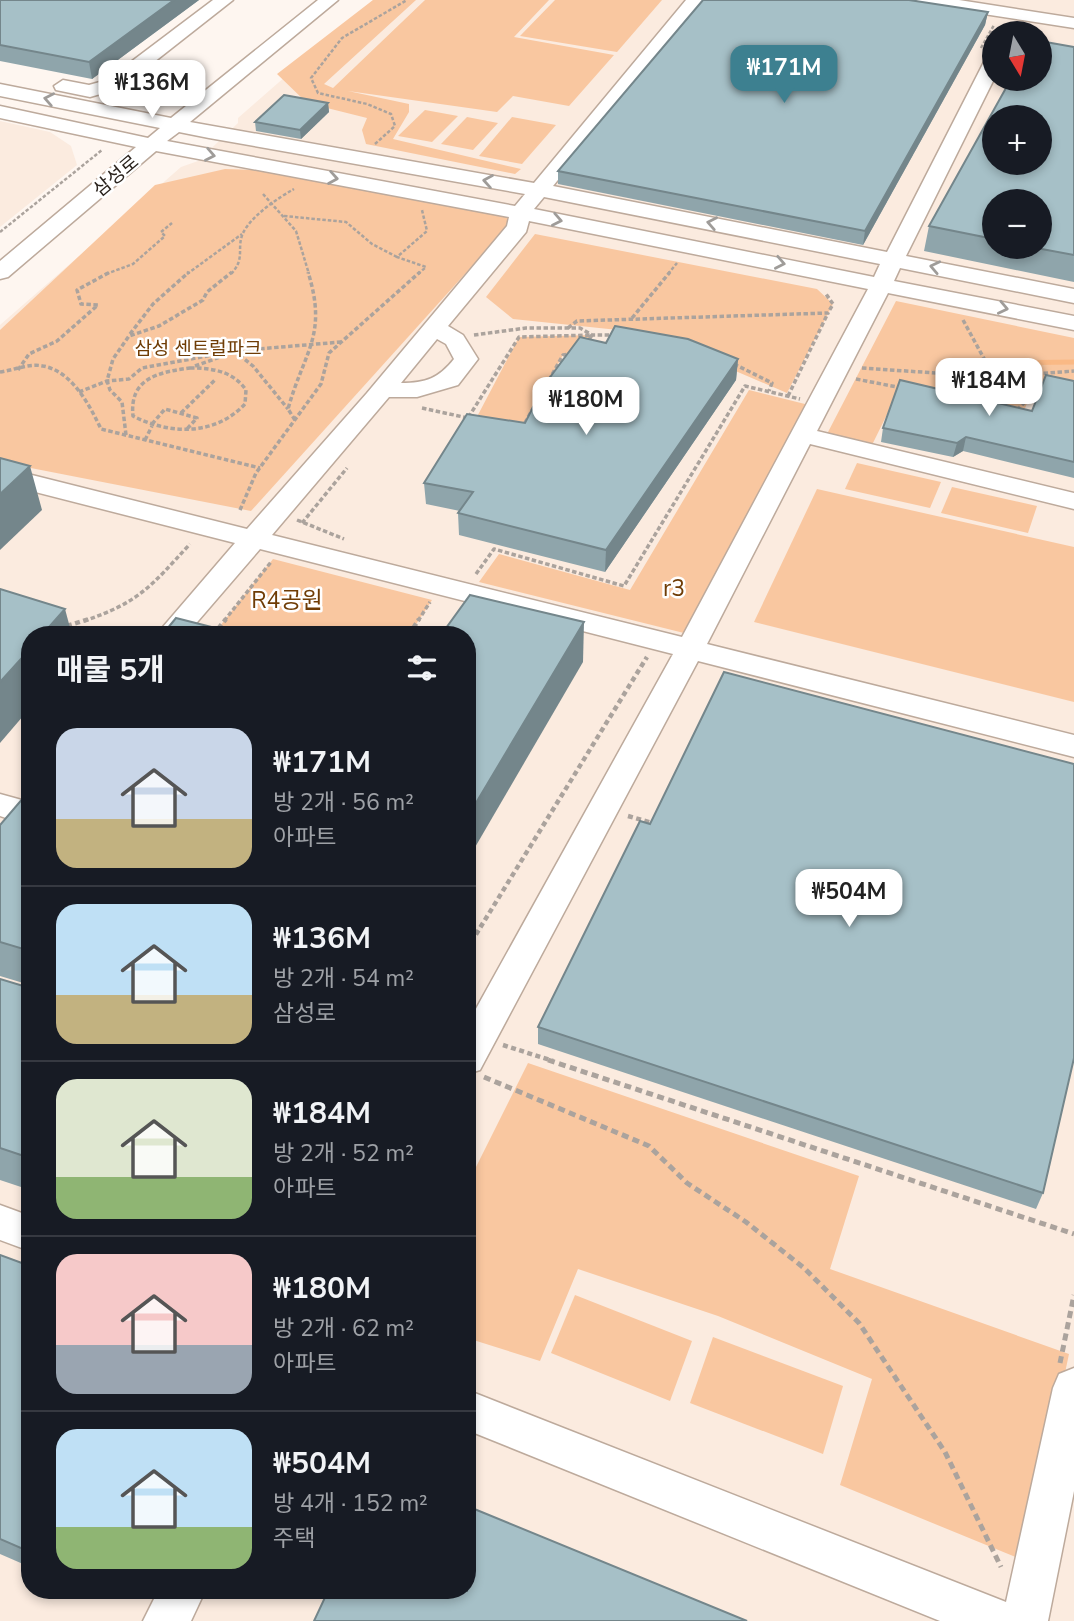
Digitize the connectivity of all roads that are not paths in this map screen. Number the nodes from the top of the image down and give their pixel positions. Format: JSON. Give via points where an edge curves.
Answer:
{"nodes":[{"id":1,"x":225,"y":0,"type":"edge"},
{"id":2,"x":329,"y":0,"type":"edge"},
{"id":3,"x":695,"y":0,"type":"edge"},
{"id":4,"x":925,"y":0,"type":"edge"},
{"id":5,"x":1021,"y":7,"type":"edge"},
{"id":6,"x":1074,"y":23,"type":"edge"},
{"id":7,"x":0,"y":74,"type":"edge"},
{"id":8,"x":982,"y":84,"type":"edge"},
{"id":9,"x":0,"y":90,"type":"edge"},
{"id":10,"x":98,"y":109,"type":"junction"},
{"id":11,"x":0,"y":112,"type":"edge"},
{"id":12,"x":177,"y":126,"type":"junction"},
{"id":13,"x":74,"y":127,"type":"junction"},
{"id":14,"x":154,"y":145,"type":"junction"},
{"id":15,"x":286,"y":146,"type":"junction"},
{"id":16,"x":266,"y":166,"type":"junction"},
{"id":17,"x":539,"y":190,"type":"junction"},
{"id":18,"x":520,"y":213,"type":"junction"},
{"id":19,"x":887,"y":271,"type":"junction"},
{"id":20,"x":0,"y":272,"type":"edge"},
{"id":21,"x":1074,"y":296,"type":"edge"},
{"id":22,"x":1074,"y":323,"type":"edge"},
{"id":23,"x":435,"y":329,"type":"junction"},
{"id":24,"x":384,"y":390,"type":"junction"},
{"id":25,"x":803,"y":435,"type":"junction"},
{"id":26,"x":0,"y":475,"type":"edge"},
{"id":27,"x":1074,"y":500,"type":"edge"},
{"id":28,"x":253,"y":540,"type":"junction"},
{"id":29,"x":178,"y":626,"type":"edge"},
{"id":30,"x":690,"y":649,"type":"junction"},
{"id":31,"x":1074,"y":747,"type":"edge"},
{"id":32,"x":476,"y":1055,"type":"edge"},
{"id":33,"x":0,"y":1222,"type":"edge"},
{"id":34,"x":21,"y":1230,"type":"edge"},
{"id":35,"x":1074,"y":1388,"type":"edge"},
{"id":36,"x":476,"y":1414,"type":"edge"},
{"id":37,"x":177,"y":1599,"type":"edge"},
{"id":38,"x":951,"y":1613,"type":"edge"},
{"id":39,"x":166,"y":1621,"type":"edge"},
{"id":40,"x":997,"y":1621,"type":"edge"},
{"id":41,"x":1025,"y":1621,"type":"edge"}],
"edges":[{"from":1,"to":7,"type":"street","via":[[101,90]]},
{"from":2,"to":12,"type":"street","name":"삼성로"},
{"from":3,"to":17,"type":"street"},
{"from":4,"to":5,"type":"street"},
{"from":5,"to":6,"type":"street"},
{"from":8,"to":19,"type":"street"},
{"from":10,"to":9,"type":"street","one_way":true},
{"from":10,"to":12,"type":"street"},
{"from":10,"to":13,"type":"street"},
{"from":11,"to":13,"type":"street"},
{"from":12,"to":14,"type":"street","name":"삼성로"},
{"from":12,"to":15,"type":"street"},
{"from":13,"to":14,"type":"street"},
{"from":14,"to":16,"type":"street","one_way":true},
{"from":14,"to":20,"type":"street","name":"삼성로"},
{"from":15,"to":16,"type":"street"},
{"from":17,"to":15,"type":"street","one_way":true},
{"from":16,"to":18,"type":"street","one_way":true},
{"from":17,"to":18,"type":"street"},
{"from":19,"to":17,"type":"street","one_way":true},
{"from":18,"to":19,"type":"street","one_way":true},
{"from":18,"to":23,"type":"street","via":[[519,227]]},
{"from":21,"to":19,"type":"street","one_way":true},
{"from":19,"to":22,"type":"street","one_way":true},
{"from":19,"to":25,"type":"street"},
{"from":23,"to":24,"type":"street"},
{"from":23,"to":24,"type":"street","via":[[455,340],[466,359],[450,380],[417,390]]},
{"from":24,"to":28,"type":"street"},
{"from":25,"to":27,"type":"street"},
{"from":25,"to":30,"type":"street"},
{"from":26,"to":28,"type":"street"},
{"from":28,"to":29,"type":"street"},
{"from":28,"to":30,"type":"street"},
{"from":30,"to":31,"type":"street"},
{"from":30,"to":32,"type":"street"},
{"from":33,"to":34,"type":"street"},
{"from":35,"to":41,"type":"street"},
{"from":36,"to":38,"type":"street"},
{"from":37,"to":39,"type":"street"},
{"from":38,"to":40,"type":"street"}]}
